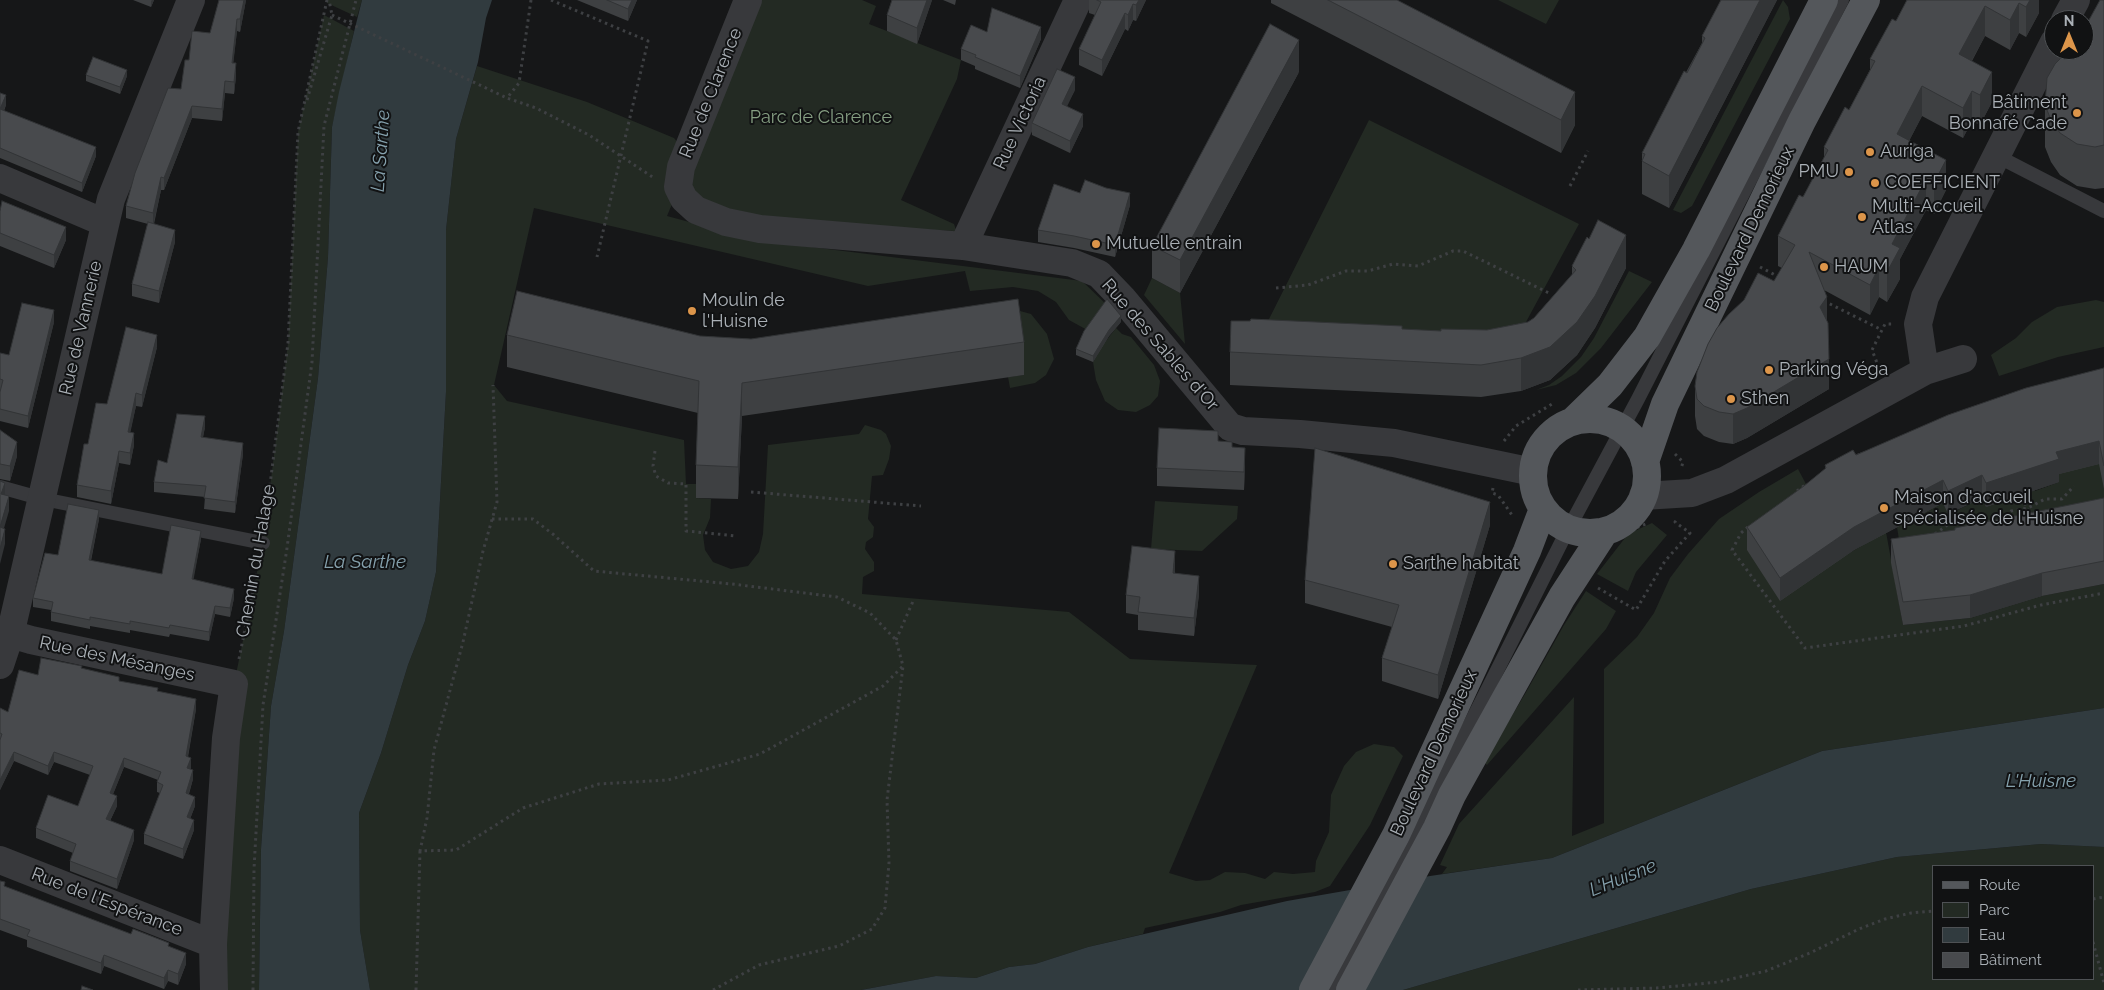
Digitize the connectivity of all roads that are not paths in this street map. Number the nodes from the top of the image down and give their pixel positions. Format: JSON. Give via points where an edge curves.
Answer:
{"nodes":[{"id":1,"x":191,"y":0,"type":"edge"},
{"id":2,"x":748,"y":0,"type":"edge"},
{"id":3,"x":1078,"y":0,"type":"edge"},
{"id":4,"x":1824,"y":0,"type":"edge"},
{"id":5,"x":1842,"y":0,"type":"edge"},
{"id":6,"x":1866,"y":0,"type":"edge"},
{"id":7,"x":2045,"y":60,"type":"edge"},
{"id":8,"x":1997,"y":156,"type":"junction"},
{"id":9,"x":0,"y":178,"type":"edge"},
{"id":10,"x":678,"y":187,"type":"joint"},
{"id":11,"x":2104,"y":211,"type":"edge"},
{"id":12,"x":105,"y":223,"type":"junction"},
{"id":13,"x":963,"y":246,"type":"junction"},
{"id":14,"x":1963,"y":359,"type":"dead end"},
{"id":15,"x":1926,"y":371,"type":"junction"},
{"id":16,"x":1573,"y":422,"type":"junction"},
{"id":17,"x":1620,"y":428,"type":"junction"},
{"id":18,"x":1645,"y":462,"type":"junction"},
{"id":19,"x":1533,"y":472,"type":"junction"},
{"id":20,"x":0,"y":487,"type":"edge"},
{"id":21,"x":1643,"y":496,"type":"junction"},
{"id":22,"x":42,"y":499,"type":"junction"},
{"id":23,"x":1543,"y":509,"type":"junction"},
{"id":24,"x":1568,"y":529,"type":"junction"},
{"id":25,"x":1606,"y":531,"type":"junction"},
{"id":26,"x":263,"y":543,"type":"road end"},
{"id":27,"x":5,"y":633,"type":"edge"},
{"id":28,"x":0,"y":665,"type":"edge"},
{"id":29,"x":1416,"y":831,"type":"junction"},
{"id":30,"x":0,"y":860,"type":"edge"},
{"id":31,"x":213,"y":944,"type":"junction"},
{"id":32,"x":214,"y":990,"type":"edge"},
{"id":33,"x":1313,"y":990,"type":"edge"},
{"id":34,"x":1330,"y":990,"type":"edge"},
{"id":35,"x":1350,"y":990,"type":"edge"}],
"edges":[{"from":1,"to":12,"type":"street","name":"Rue de Vannerie","via":[[111,199]]},
{"from":2,"to":10,"type":"street","name":"Rue de Clarence","via":[[684,159]]},
{"from":3,"to":13,"type":"street","name":"Rue Victoria"},
{"from":4,"to":16,"type":"main road","name":"Boulevard Demorieux","via":[[1647,337],[1610,385]]},
{"from":5,"to":17,"type":"lane","via":[[1638,399]]},
{"from":6,"to":18,"type":"main road","name":"Boulevard Demorieux","via":[[1802,121],[1665,404]]},
{"from":7,"to":8,"type":"street"},
{"from":8,"to":11,"type":"lane"},
{"from":8,"to":15,"type":"street","via":[[1925,297],[1918,324]]},
{"from":9,"to":12,"type":"street"},
{"from":10,"to":13,"type":"street","name":"Rue des Sables d'Or","via":[[684,199],[696,210],[726,222],[760,229]]},
{"from":12,"to":22,"type":"street","name":"Rue de Vannerie"},
{"from":13,"to":19,"type":"street","name":"Rue des Sables d'Or","via":[[1072,262],[1099,274],[1230,427],[1243,431],[1394,443]]},
{"from":14,"to":15,"type":"street"},
{"from":15,"to":21,"type":"street","via":[[1726,480],[1692,493]]},
{"from":16,"to":17,"type":"main road","name":"Boulevard Demorieux","via":[[1602,421]]},
{"from":16,"to":19,"type":"main road","name":"Boulevard Demorieux","via":[[1556,430],[1542,445]]},
{"from":17,"to":18,"type":"main road","name":"Boulevard Demorieux","via":[[1636,443]]},
{"from":17,"to":24,"type":"lane"},
{"from":18,"to":21,"type":"main road","name":"Boulevard Demorieux"},
{"from":19,"to":23,"type":"main road","name":"Boulevard Demorieux","via":[[1533,485]]},
{"from":20,"to":22,"type":"lane"},
{"from":21,"to":25,"type":"main road","name":"Boulevard Demorieux","via":[[1628,518]]},
{"from":22,"to":26,"type":"lane"},
{"from":22,"to":27,"type":"street","name":"Rue de Vannerie"},
{"from":23,"to":24,"type":"main road","name":"Boulevard Demorieux"},
{"from":23,"to":29,"type":"main road","name":"Boulevard Demorieux"},
{"from":24,"to":25,"type":"main road","name":"Boulevard Demorieux","via":[[1587,533]]},
{"from":24,"to":29,"type":"lane"},
{"from":25,"to":29,"type":"main road","name":"Boulevard Demorieux","via":[[1562,597],[1452,795]]},
{"from":27,"to":28,"type":"street","name":"Rue de Vannerie"},
{"from":27,"to":31,"type":"street","name":"Rue des Mésanges","via":[[234,684],[226,738]]},
{"from":29,"to":33,"type":"main road","name":"Boulevard Demorieux"},
{"from":29,"to":34,"type":"lane"},
{"from":29,"to":35,"type":"main road","name":"Boulevard Demorieux"},
{"from":30,"to":31,"type":"street","name":"Rue de l'Espérance"},
{"from":31,"to":32,"type":"street"}]}
